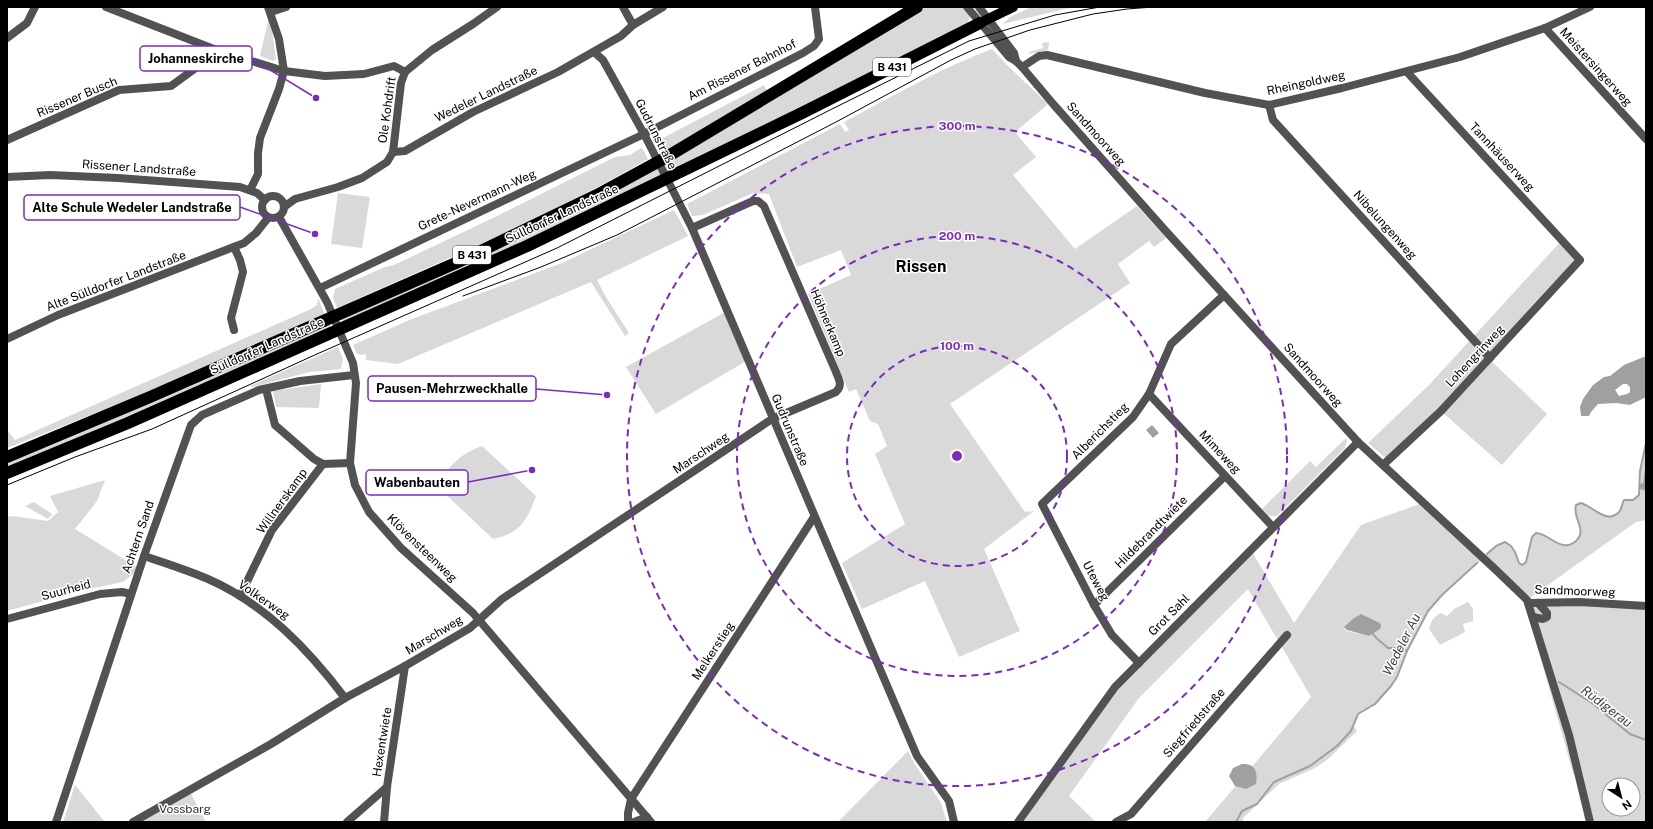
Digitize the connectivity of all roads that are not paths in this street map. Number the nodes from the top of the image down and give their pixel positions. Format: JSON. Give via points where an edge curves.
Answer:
{"nodes":[{"id":1,"x":35,"y":7,"type":"edge"},
{"id":2,"x":106,"y":7,"type":"edge"},
{"id":3,"x":286,"y":7,"type":"edge"},
{"id":4,"x":497,"y":7,"type":"edge"},
{"id":5,"x":623,"y":7,"type":"edge"},
{"id":6,"x":663,"y":7,"type":"edge"},
{"id":7,"x":815,"y":7,"type":"edge"},
{"id":8,"x":917,"y":7,"type":"edge"},
{"id":9,"x":967,"y":7,"type":"edge"},
{"id":10,"x":979,"y":7,"type":"edge"},
{"id":11,"x":1590,"y":7,"type":"edge"},
{"id":12,"x":1010,"y":8,"type":"edge"},
{"id":13,"x":270,"y":9,"type":"edge"},
{"id":14,"x":633,"y":25,"type":"junction"},
{"id":15,"x":987,"y":25,"type":"junction"},
{"id":16,"x":1545,"y":28,"type":"junction"},
{"id":17,"x":7,"y":38,"type":"edge"},
{"id":18,"x":218,"y":51,"type":"junction"},
{"id":19,"x":594,"y":52,"type":"junction"},
{"id":20,"x":1019,"y":64,"type":"junction"},
{"id":21,"x":284,"y":71,"type":"junction"},
{"id":22,"x":405,"y":72,"type":"junction"},
{"id":23,"x":1407,"y":72,"type":"junction"},
{"id":24,"x":1268,"y":105,"type":"junction"},
{"id":25,"x":644,"y":134,"type":"junction"},
{"id":26,"x":1646,"y":139,"type":"edge"},
{"id":27,"x":7,"y":140,"type":"edge"},
{"id":28,"x":393,"y":152,"type":"junction"},
{"id":29,"x":7,"y":177,"type":"edge"},
{"id":30,"x":250,"y":190,"type":"junction"},
{"id":31,"x":265,"y":200,"type":"junction"},
{"id":32,"x":283,"y":203,"type":"junction"},
{"id":33,"x":279,"y":217,"type":"junction"},
{"id":34,"x":268,"y":218,"type":"junction"},
{"id":35,"x":692,"y":228,"type":"junction"},
{"id":36,"x":234,"y":247,"type":"junction"},
{"id":37,"x":1580,"y":260,"type":"joint"},
{"id":38,"x":320,"y":288,"type":"junction"},
{"id":39,"x":1224,"y":295,"type":"junction"},
{"id":40,"x":234,"y":330,"type":"dead end"},
{"id":41,"x":7,"y":339,"type":"edge"},
{"id":42,"x":1490,"y":358,"type":"junction"},
{"id":43,"x":354,"y":375,"type":"junction"},
{"id":44,"x":266,"y":389,"type":"junction"},
{"id":45,"x":1149,"y":394,"type":"junction"},
{"id":46,"x":772,"y":419,"type":"junction"},
{"id":47,"x":1358,"y":442,"type":"junction"},
{"id":48,"x":7,"y":457,"type":"edge"},
{"id":49,"x":350,"y":463,"type":"junction"},
{"id":50,"x":323,"y":464,"type":"junction"},
{"id":51,"x":1383,"y":465,"type":"junction"},
{"id":52,"x":7,"y":473,"type":"edge"},
{"id":53,"x":1225,"y":476,"type":"junction"},
{"id":54,"x":1042,"y":504,"type":"joint"},
{"id":55,"x":814,"y":517,"type":"junction"},
{"id":56,"x":1273,"y":527,"type":"junction"},
{"id":57,"x":144,"y":556,"type":"junction"},
{"id":58,"x":132,"y":594,"type":"junction"},
{"id":59,"x":240,"y":596,"type":"junction"},
{"id":60,"x":1528,"y":603,"type":"junction"},
{"id":61,"x":1538,"y":603,"type":"junction"},
{"id":62,"x":1094,"y":605,"type":"junction"},
{"id":63,"x":1646,"y":606,"type":"edge"},
{"id":64,"x":1533,"y":617,"type":"junction"},
{"id":65,"x":7,"y":619,"type":"edge"},
{"id":66,"x":479,"y":620,"type":"junction"},
{"id":67,"x":1287,"y":635,"type":"dead end"},
{"id":68,"x":1139,"y":663,"type":"junction"},
{"id":69,"x":405,"y":666,"type":"junction"},
{"id":70,"x":345,"y":698,"type":"junction"},
{"id":71,"x":387,"y":787,"type":"junction"},
{"id":72,"x":631,"y":799,"type":"junction"},
{"id":73,"x":649,"y":820,"type":"edge"},
{"id":74,"x":56,"y":822,"type":"edge"},
{"id":75,"x":133,"y":822,"type":"edge"},
{"id":76,"x":347,"y":822,"type":"edge"},
{"id":77,"x":384,"y":822,"type":"edge"},
{"id":78,"x":628,"y":822,"type":"edge"},
{"id":79,"x":634,"y":822,"type":"edge"},
{"id":80,"x":954,"y":822,"type":"edge"},
{"id":81,"x":1018,"y":822,"type":"edge"},
{"id":82,"x":1116,"y":822,"type":"edge"},
{"id":83,"x":1590,"y":822,"type":"edge"}],
"edges":[{"from":1,"to":17,"type":"street","via":[[27,23]]},
{"from":2,"to":18,"type":"street"},
{"from":3,"to":13,"type":"street"},
{"from":4,"to":22,"type":"street","via":[[432,50]]},
{"from":5,"to":14,"type":"street"},
{"from":6,"to":14,"type":"street","name":"Wedeler Landstraße"},
{"from":7,"to":25,"type":"street","name":"Am Rissener Bahnhof","via":[[820,36],[818,42],[803,53]]},
{"from":8,"to":48,"type":"highway","name":"Sülldorfer Landstraße","number":"B 431","via":[[665,158],[597,195],[458,262],[150,398]]},
{"from":9,"to":15,"type":"street"},
{"from":10,"to":15,"type":"street"},
{"from":11,"to":16,"type":"street","name":"Rheingoldweg"},
{"from":12,"to":15,"type":"main road","number":"B 431"},
{"from":13,"to":21,"type":"street","via":[[279,39]]},
{"from":14,"to":19,"type":"street","name":"Wedeler Landstraße","via":[[621,36]]},
{"from":15,"to":20,"type":"street","name":"Sandmoorweg","via":[[1003,44],[1014,52]]},
{"from":15,"to":52,"type":"highway","name":"Sülldorfer Landstraße","number":"B 431","via":[[527,246],[128,423]]},
{"from":16,"to":23,"type":"street","name":"Rheingoldweg"},
{"from":16,"to":26,"type":"street","name":"Meistersingerweg"},
{"from":18,"to":21,"type":"street"},
{"from":18,"to":27,"type":"street","name":"Rissener Busch","via":[[171,86],[119,90]]},
{"from":19,"to":25,"type":"street","name":"Gudrunstraße","via":[[602,60]]},
{"from":19,"to":28,"type":"street","name":"Wedeler Landstraße","via":[[473,112],[405,151]]},
{"from":20,"to":24,"type":"street","name":"Rheingoldweg","via":[[1047,55],[1205,93]]},
{"from":20,"to":39,"type":"street","name":"Sandmoorweg"},
{"from":21,"to":22,"type":"street","via":[[325,76],[364,74],[394,66]]},
{"from":21,"to":30,"type":"street","via":[[260,138],[258,174]]},
{"from":22,"to":28,"type":"street","name":"Ole Kohdrift","via":[[401,83]]},
{"from":23,"to":24,"type":"street","name":"Rheingoldweg"},
{"from":23,"to":37,"type":"street","name":"Tannhäuserweg"},
{"from":24,"to":42,"type":"street","name":"Nibelungenweg","via":[[1273,120]]},
{"from":25,"to":35,"type":"street","name":"Gudrunstraße"},
{"from":25,"to":38,"type":"street","name":"Grete-Nevermann-Weg"},
{"from":28,"to":32,"type":"street","via":[[389,160],[348,184],[319,192],[302,193]]},
{"from":29,"to":30,"type":"street","name":"Rissener Landstraße","via":[[50,175],[118,178],[240,187]]},
{"from":30,"to":31,"type":"street","name":"Rissener Landstraße","via":[[257,192]]},
{"from":31,"to":32,"type":"street","via":[[274,196]]},
{"from":31,"to":34,"type":"street","via":[[262,212]]},
{"from":32,"to":33,"type":"street","via":[[284,211]]},
{"from":33,"to":34,"type":"street"},
{"from":33,"to":38,"type":"street","name":"Klövensteenweg"},
{"from":34,"to":36,"type":"street","name":"Alte Sülldorfer Landstraße","via":[[244,243]]},
{"from":35,"to":46,"type":"street","name":"Gudrunstraße"},
{"from":35,"to":46,"type":"street","name":"Höhnerkamp","via":[[749,203],[759,201],[766,208],[841,384],[836,392]]},
{"from":36,"to":40,"type":"street","via":[[243,272],[231,318]]},
{"from":36,"to":41,"type":"street","name":"Alte Sülldorfer Landstraße","via":[[58,315]]},
{"from":37,"to":42,"type":"street","name":"Lohengrinweg"},
{"from":38,"to":43,"type":"street","name":"Klövensteenweg","via":[[351,357]]},
{"from":39,"to":45,"type":"street","name":"Alberichstieg","via":[[1171,344]]},
{"from":39,"to":47,"type":"street","name":"Sandmoorweg"},
{"from":42,"to":51,"type":"street","name":"Lohengrinweg","via":[[1441,411]]},
{"from":43,"to":44,"type":"street","name":"Achtern Sand","via":[[300,381]]},
{"from":43,"to":49,"type":"street","name":"Klövensteenweg"},
{"from":44,"to":50,"type":"street","via":[[275,425]]},
{"from":44,"to":57,"type":"street","name":"Achtern Sand","via":[[202,415],[191,425]]},
{"from":45,"to":53,"type":"street","name":"Mimeweg"},
{"from":45,"to":54,"type":"street","name":"Alberichstieg","via":[[1133,417]]},
{"from":46,"to":55,"type":"street","name":"Gudrunstraße"},
{"from":46,"to":66,"type":"street","name":"Marschweg","via":[[502,599]]},
{"from":47,"to":51,"type":"street","name":"Sandmoorweg"},
{"from":47,"to":56,"type":"street","name":"Grot Sahl"},
{"from":49,"to":50,"type":"street"},
{"from":49,"to":66,"type":"street","name":"Klövensteenweg","via":[[355,485],[369,512],[401,548]]},
{"from":50,"to":59,"type":"street","name":"Willnerskamp","via":[[272,530]]},
{"from":51,"to":60,"type":"street","name":"Sandmoorweg","via":[[1484,558]]},
{"from":53,"to":56,"type":"street","name":"Mimeweg"},
{"from":53,"to":62,"type":"street","name":"Hildebrandtwiete"},
{"from":54,"to":62,"type":"street","name":"Uteweg"},
{"from":55,"to":72,"type":"street","name":"Melkerstieg"},
{"from":55,"to":80,"type":"street","name":"Gudrunstraße","via":[[916,756],[949,801]]},
{"from":56,"to":68,"type":"street","name":"Grot Sahl"},
{"from":57,"to":58,"type":"street","name":"Achtern Sand"},
{"from":57,"to":59,"type":"street","name":"Volkerweg","via":[[208,580]]},
{"from":58,"to":65,"type":"street","name":"Suurheid","via":[[100,594]]},
{"from":58,"to":74,"type":"street","name":"Achtern Sand"},
{"from":59,"to":70,"type":"street","name":"Volkerweg","via":[[268,615],[292,636],[320,665]]},
{"from":60,"to":61,"type":"street","name":"Sandmoorweg"},
{"from":60,"to":64,"type":"street"},
{"from":61,"to":63,"type":"street","name":"Sandmoorweg","via":[[1580,602]]},
{"from":61,"to":64,"type":"street","via":[[1547,613],[1547,617]]},
{"from":62,"to":68,"type":"street","name":"Uteweg","via":[[1112,635]]},
{"from":64,"to":83,"type":"street","via":[[1569,735]]},
{"from":66,"to":69,"type":"street","name":"Marschweg","via":[[470,628]]},
{"from":66,"to":72,"type":"street","name":"Klövensteenweg"},
{"from":67,"to":82,"type":"street","name":"Siegfriedstraße","via":[[1131,814]]},
{"from":68,"to":81,"type":"street","name":"Grot Sahl","via":[[1115,687]]},
{"from":69,"to":70,"type":"street","name":"Marschweg"},
{"from":69,"to":71,"type":"street","name":"Hexentwiete"},
{"from":70,"to":75,"type":"street","name":"Marschweg","via":[[271,744]]},
{"from":71,"to":76,"type":"street"},
{"from":71,"to":77,"type":"street","name":"Hexentwiete"},
{"from":72,"to":73,"type":"street","name":"Klövensteenweg"},
{"from":72,"to":78,"type":"street"},
{"from":73,"to":79,"type":"street"}]}
